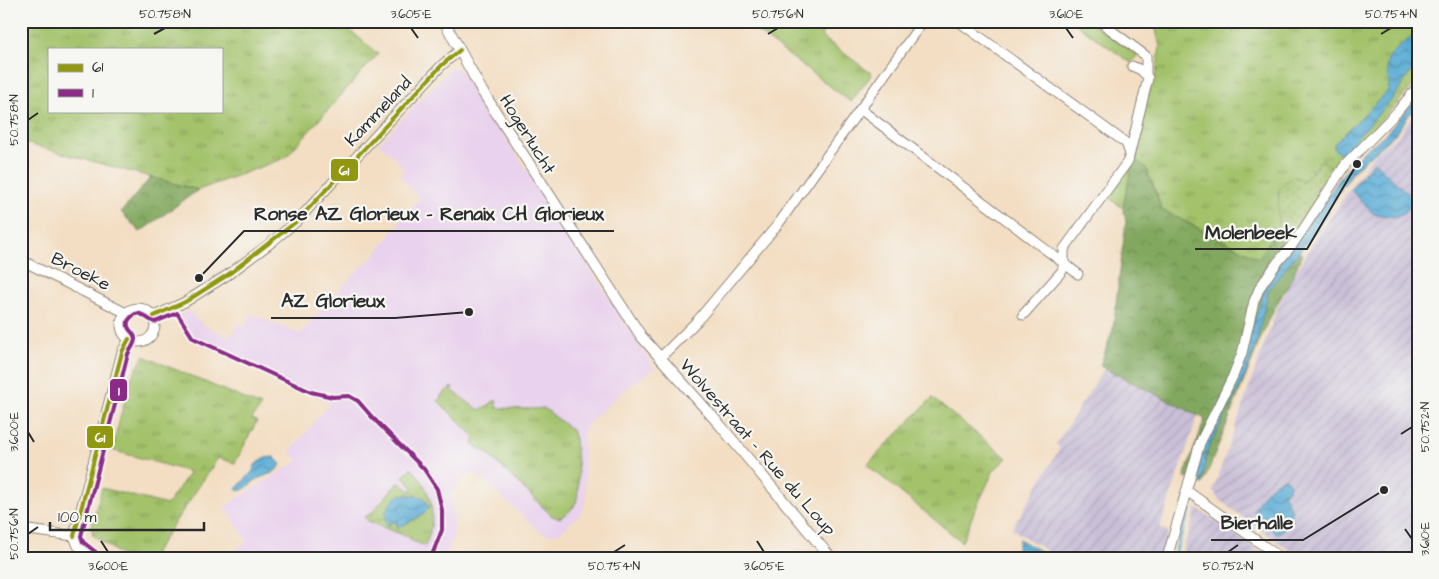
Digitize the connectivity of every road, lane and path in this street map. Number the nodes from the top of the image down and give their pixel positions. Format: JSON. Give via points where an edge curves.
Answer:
{"nodes":[{"id":1,"x":444,"y":21,"type":"edge"},
{"id":2,"x":923,"y":21,"type":"edge"},
{"id":3,"x":958,"y":21,"type":"edge"},
{"id":4,"x":1099,"y":21,"type":"edge"},
{"id":5,"x":460,"y":50,"type":"junction"},
{"id":6,"x":1132,"y":66,"type":"dead end"},
{"id":7,"x":1146,"y":75,"type":"junction"},
{"id":8,"x":1418,"y":86,"type":"edge"},
{"id":9,"x":860,"y":108,"type":"junction"},
{"id":10,"x":1130,"y":152,"type":"junction"},
{"id":11,"x":21,"y":260,"type":"edge"},
{"id":12,"x":1064,"y":264,"type":"junction"},
{"id":13,"x":1078,"y":274,"type":"dead end"},
{"id":14,"x":126,"y":313,"type":"junction"},
{"id":15,"x":1023,"y":315,"type":"dead end"},
{"id":16,"x":154,"y":316,"type":"junction"},
{"id":17,"x":129,"y":339,"type":"junction"},
{"id":18,"x":660,"y":358,"type":"junction"},
{"id":19,"x":1189,"y":492,"type":"junction"},
{"id":20,"x":21,"y":529,"type":"edge"},
{"id":21,"x":75,"y":531,"type":"junction"},
{"id":22,"x":93,"y":558,"type":"edge"},
{"id":23,"x":831,"y":558,"type":"edge"},
{"id":24,"x":1167,"y":558,"type":"edge"},
{"id":25,"x":1280,"y":558,"type":"edge"}],
"edges":[{"from":1,"to":5,"type":"street","name":"Hogerlucht"},
{"from":2,"to":9,"type":"street"},
{"from":3,"to":10,"type":"street","via":[[1126,143]]},
{"from":4,"to":7,"type":"street","via":[[1146,56]]},
{"from":5,"to":16,"type":"street","name":"Kammeland","via":[[442,65],[297,221],[229,274],[179,305]]},
{"from":5,"to":18,"type":"street","name":"Hogerlucht","via":[[482,91],[616,300]]},
{"from":6,"to":7,"type":"street"},
{"from":7,"to":10,"type":"street","via":[[1148,84]]},
{"from":8,"to":19,"type":"street","via":[[1345,165],[1299,236],[1260,287],[1242,353],[1200,443]]},
{"from":9,"to":12,"type":"street"},
{"from":9,"to":18,"type":"street","via":[[779,223],[698,320]]},
{"from":10,"to":12,"type":"street","via":[[1128,161],[1064,249]]},
{"from":11,"to":14,"type":"street","name":"Broeke"},
{"from":12,"to":13,"type":"street"},
{"from":12,"to":15,"type":"street","via":[[1062,271]]},
{"from":14,"to":16,"type":"street","via":[[139,307]]},
{"from":14,"to":17,"type":"street","via":[[121,328]]},
{"from":16,"to":17,"type":"street","via":[[156,328],[150,338],[139,342]]},
{"from":17,"to":21,"type":"street","via":[[122,352]]},
{"from":18,"to":23,"type":"street","name":"Wolvestraat - Rue du Loup"},
{"from":19,"to":24,"type":"street"},
{"from":19,"to":25,"type":"street"},
{"from":20,"to":21,"type":"street"},
{"from":21,"to":22,"type":"street","via":[[78,546]]}]}
